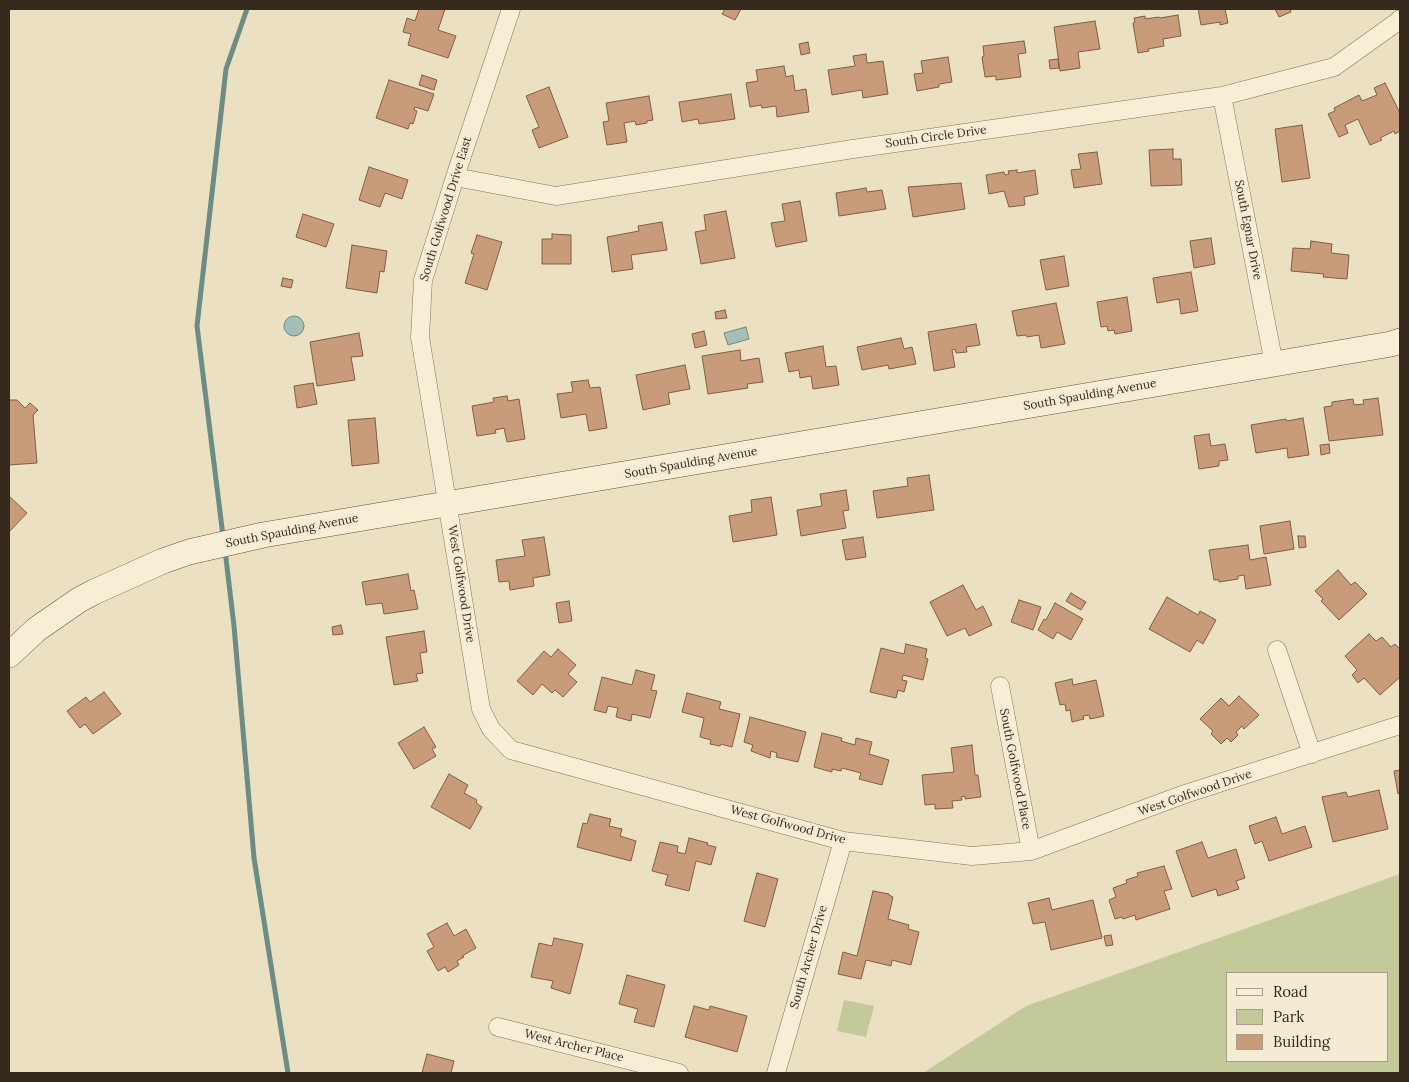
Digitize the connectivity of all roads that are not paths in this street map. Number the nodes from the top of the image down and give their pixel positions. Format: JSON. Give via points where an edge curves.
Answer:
{"nodes":[{"id":1,"x":511,"y":9,"type":"edge"},
{"id":2,"x":1400,"y":18,"type":"edge"},
{"id":3,"x":1222,"y":96,"type":"junction"},
{"id":4,"x":455,"y":177,"type":"junction"},
{"id":5,"x":1400,"y":341,"type":"edge"},
{"id":6,"x":1274,"y":364,"type":"junction"},
{"id":7,"x":448,"y":504,"type":"junction"},
{"id":8,"x":1277,"y":650,"type":"dead end"},
{"id":9,"x":9,"y":655,"type":"edge"},
{"id":10,"x":1000,"y":686,"type":"dead end"},
{"id":11,"x":1400,"y":725,"type":"edge"},
{"id":12,"x":1312,"y":754,"type":"junction"},
{"id":13,"x":843,"y":841,"type":"junction"},
{"id":14,"x":1031,"y":852,"type":"junction"},
{"id":15,"x":498,"y":1027,"type":"dead end"},
{"id":16,"x":679,"y":1073,"type":"edge"},
{"id":17,"x":776,"y":1073,"type":"edge"}],
"edges":[{"from":1,"to":4,"type":"street","name":"South Golfwood Drive East"},
{"from":2,"to":3,"type":"street","name":"South Circle Drive","via":[[1334,67]]},
{"from":3,"to":4,"type":"street","name":"South Circle Drive","via":[[556,196]]},
{"from":3,"to":6,"type":"street","name":"South Egnar Drive"},
{"from":4,"to":7,"type":"street","name":"South Golfwood Drive East","via":[[423,280],[420,337]]},
{"from":5,"to":6,"type":"street","name":"South Spaulding Avenue"},
{"from":6,"to":7,"type":"street","name":"South Spaulding Avenue"},
{"from":7,"to":9,"type":"street","name":"South Spaulding Avenue","via":[[263,535],[189,552],[79,600],[37,629]]},
{"from":7,"to":13,"type":"street","name":"West Golfwood Drive","via":[[481,708],[491,729],[511,750]]},
{"from":8,"to":12,"type":"street"},
{"from":10,"to":14,"type":"street","name":"South Golfwood Place"},
{"from":11,"to":12,"type":"street","name":"West Golfwood Drive"},
{"from":12,"to":14,"type":"street","name":"West Golfwood Drive","via":[[1185,794]]},
{"from":13,"to":14,"type":"street","name":"West Golfwood Drive","via":[[972,856]]},
{"from":13,"to":17,"type":"street","name":"South Archer Drive"},
{"from":15,"to":16,"type":"street","name":"West Archer Place"}]}
